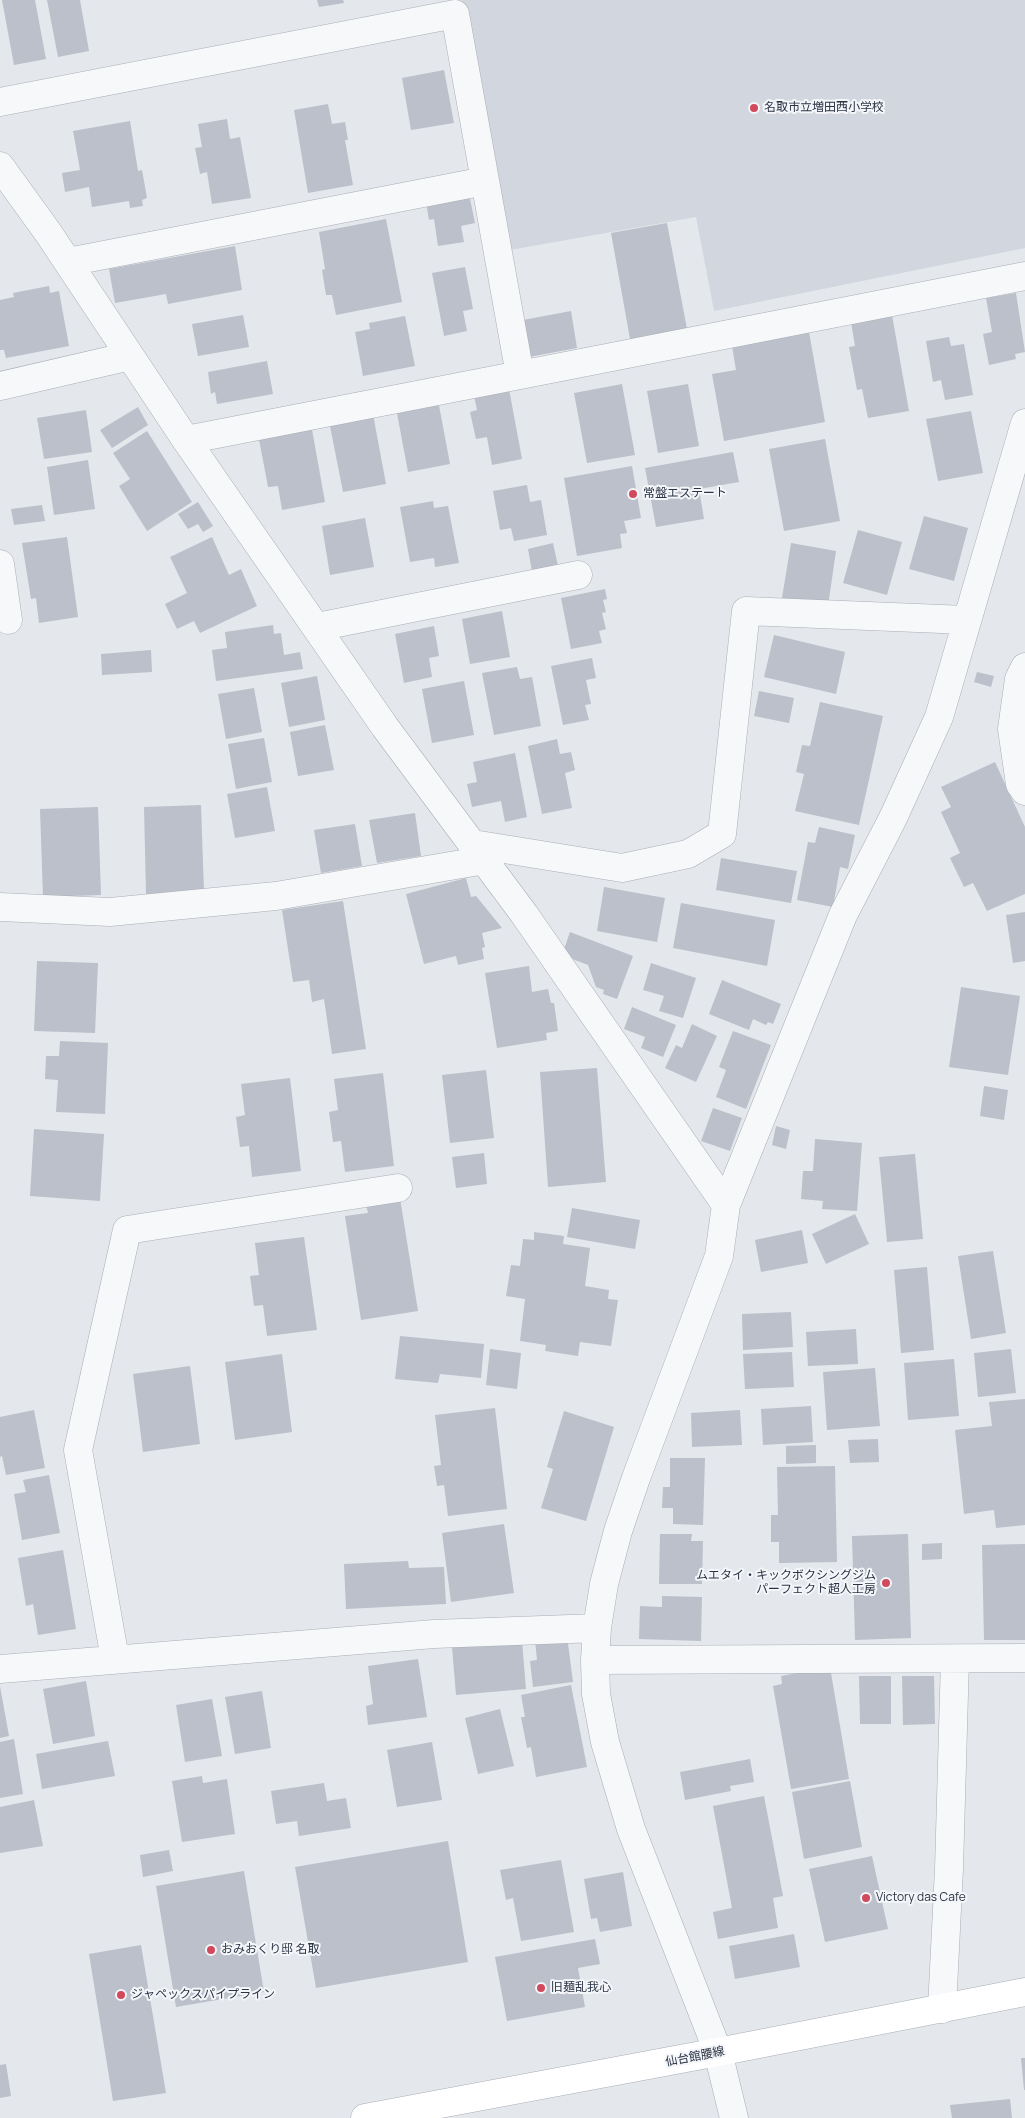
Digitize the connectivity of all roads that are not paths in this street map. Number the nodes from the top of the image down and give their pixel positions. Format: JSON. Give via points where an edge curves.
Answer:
{"nodes":[{"id":1,"x":0,"y":102,"type":"edge"},
{"id":2,"x":0,"y":166,"type":"edge"},
{"id":3,"x":485,"y":181,"type":"junction"},
{"id":4,"x":68,"y":262,"type":"junction"},
{"id":5,"x":1025,"y":276,"type":"edge"},
{"id":6,"x":130,"y":356,"type":"junction"},
{"id":7,"x":520,"y":375,"type":"junction"},
{"id":8,"x":0,"y":386,"type":"edge"},
{"id":9,"x":1025,"y":423,"type":"edge"},
{"id":10,"x":186,"y":440,"type":"junction"},
{"id":11,"x":0,"y":564,"type":"edge"},
{"id":12,"x":578,"y":576,"type":"dead end"},
{"id":13,"x":8,"y":620,"type":"dead end"},
{"id":14,"x":966,"y":620,"type":"junction"},
{"id":15,"x":317,"y":627,"type":"junction"},
{"id":16,"x":1025,"y":667,"type":"edge"},
{"id":17,"x":1025,"y":791,"type":"edge"},
{"id":18,"x":479,"y":852,"type":"junction"},
{"id":19,"x":0,"y":907,"type":"edge"},
{"id":20,"x":398,"y":1188,"type":"dead end"},
{"id":21,"x":726,"y":1205,"type":"junction"},
{"id":22,"x":597,"y":1628,"type":"junction"},
{"id":23,"x":1025,"y":1658,"type":"edge"},
{"id":24,"x":115,"y":1659,"type":"junction"},
{"id":25,"x":955,"y":1659,"type":"junction"},
{"id":26,"x":595,"y":1660,"type":"junction"},
{"id":27,"x":0,"y":1669,"type":"edge"},
{"id":28,"x":1025,"y":1992,"type":"edge"},
{"id":29,"x":942,"y":2009,"type":"junction"},
{"id":30,"x":718,"y":2052,"type":"junction"},
{"id":31,"x":365,"y":2118,"type":"edge"},
{"id":32,"x":734,"y":2118,"type":"edge"}],
"edges":[{"from":1,"to":3,"type":"street","via":[[455,14]]},
{"from":2,"to":4,"type":"street"},
{"from":3,"to":4,"type":"street"},
{"from":3,"to":7,"type":"street"},
{"from":4,"to":6,"type":"street"},
{"from":5,"to":7,"type":"street"},
{"from":6,"to":8,"type":"street"},
{"from":6,"to":10,"type":"street"},
{"from":7,"to":10,"type":"street"},
{"from":9,"to":14,"type":"street"},
{"from":10,"to":15,"type":"street"},
{"from":11,"to":13,"type":"street"},
{"from":12,"to":15,"type":"street"},
{"from":14,"to":18,"type":"street","via":[[746,610],[722,834],[688,854],[622,868]]},
{"from":14,"to":21,"type":"street","via":[[939,717],[893,818],[843,915]]},
{"from":15,"to":18,"type":"street","via":[[385,727]]},
{"from":16,"to":17,"type":"street","via":[[1019,680],[1012,729],[1020,784]]},
{"from":18,"to":19,"type":"street","via":[[266,897],[110,912]]},
{"from":18,"to":21,"type":"street"},
{"from":20,"to":24,"type":"street","via":[[127,1230],[78,1450]]},
{"from":21,"to":22,"type":"street","via":[[719,1256],[618,1531]]},
{"from":22,"to":24,"type":"street","via":[[434,1634]]},
{"from":22,"to":26,"type":"street"},
{"from":23,"to":25,"type":"street"},
{"from":24,"to":27,"type":"street"},
{"from":25,"to":26,"type":"street"},
{"from":25,"to":29,"type":"street"},
{"from":26,"to":30,"type":"street","via":[[596,1694],[605,1742],[631,1829]]},
{"from":28,"to":29,"type":"main road","name":"仙台館腰線"},
{"from":29,"to":30,"type":"main road","name":"仙台館腰線"},
{"from":30,"to":31,"type":"main road","name":"仙台館腰線"},
{"from":30,"to":32,"type":"street"}]}
